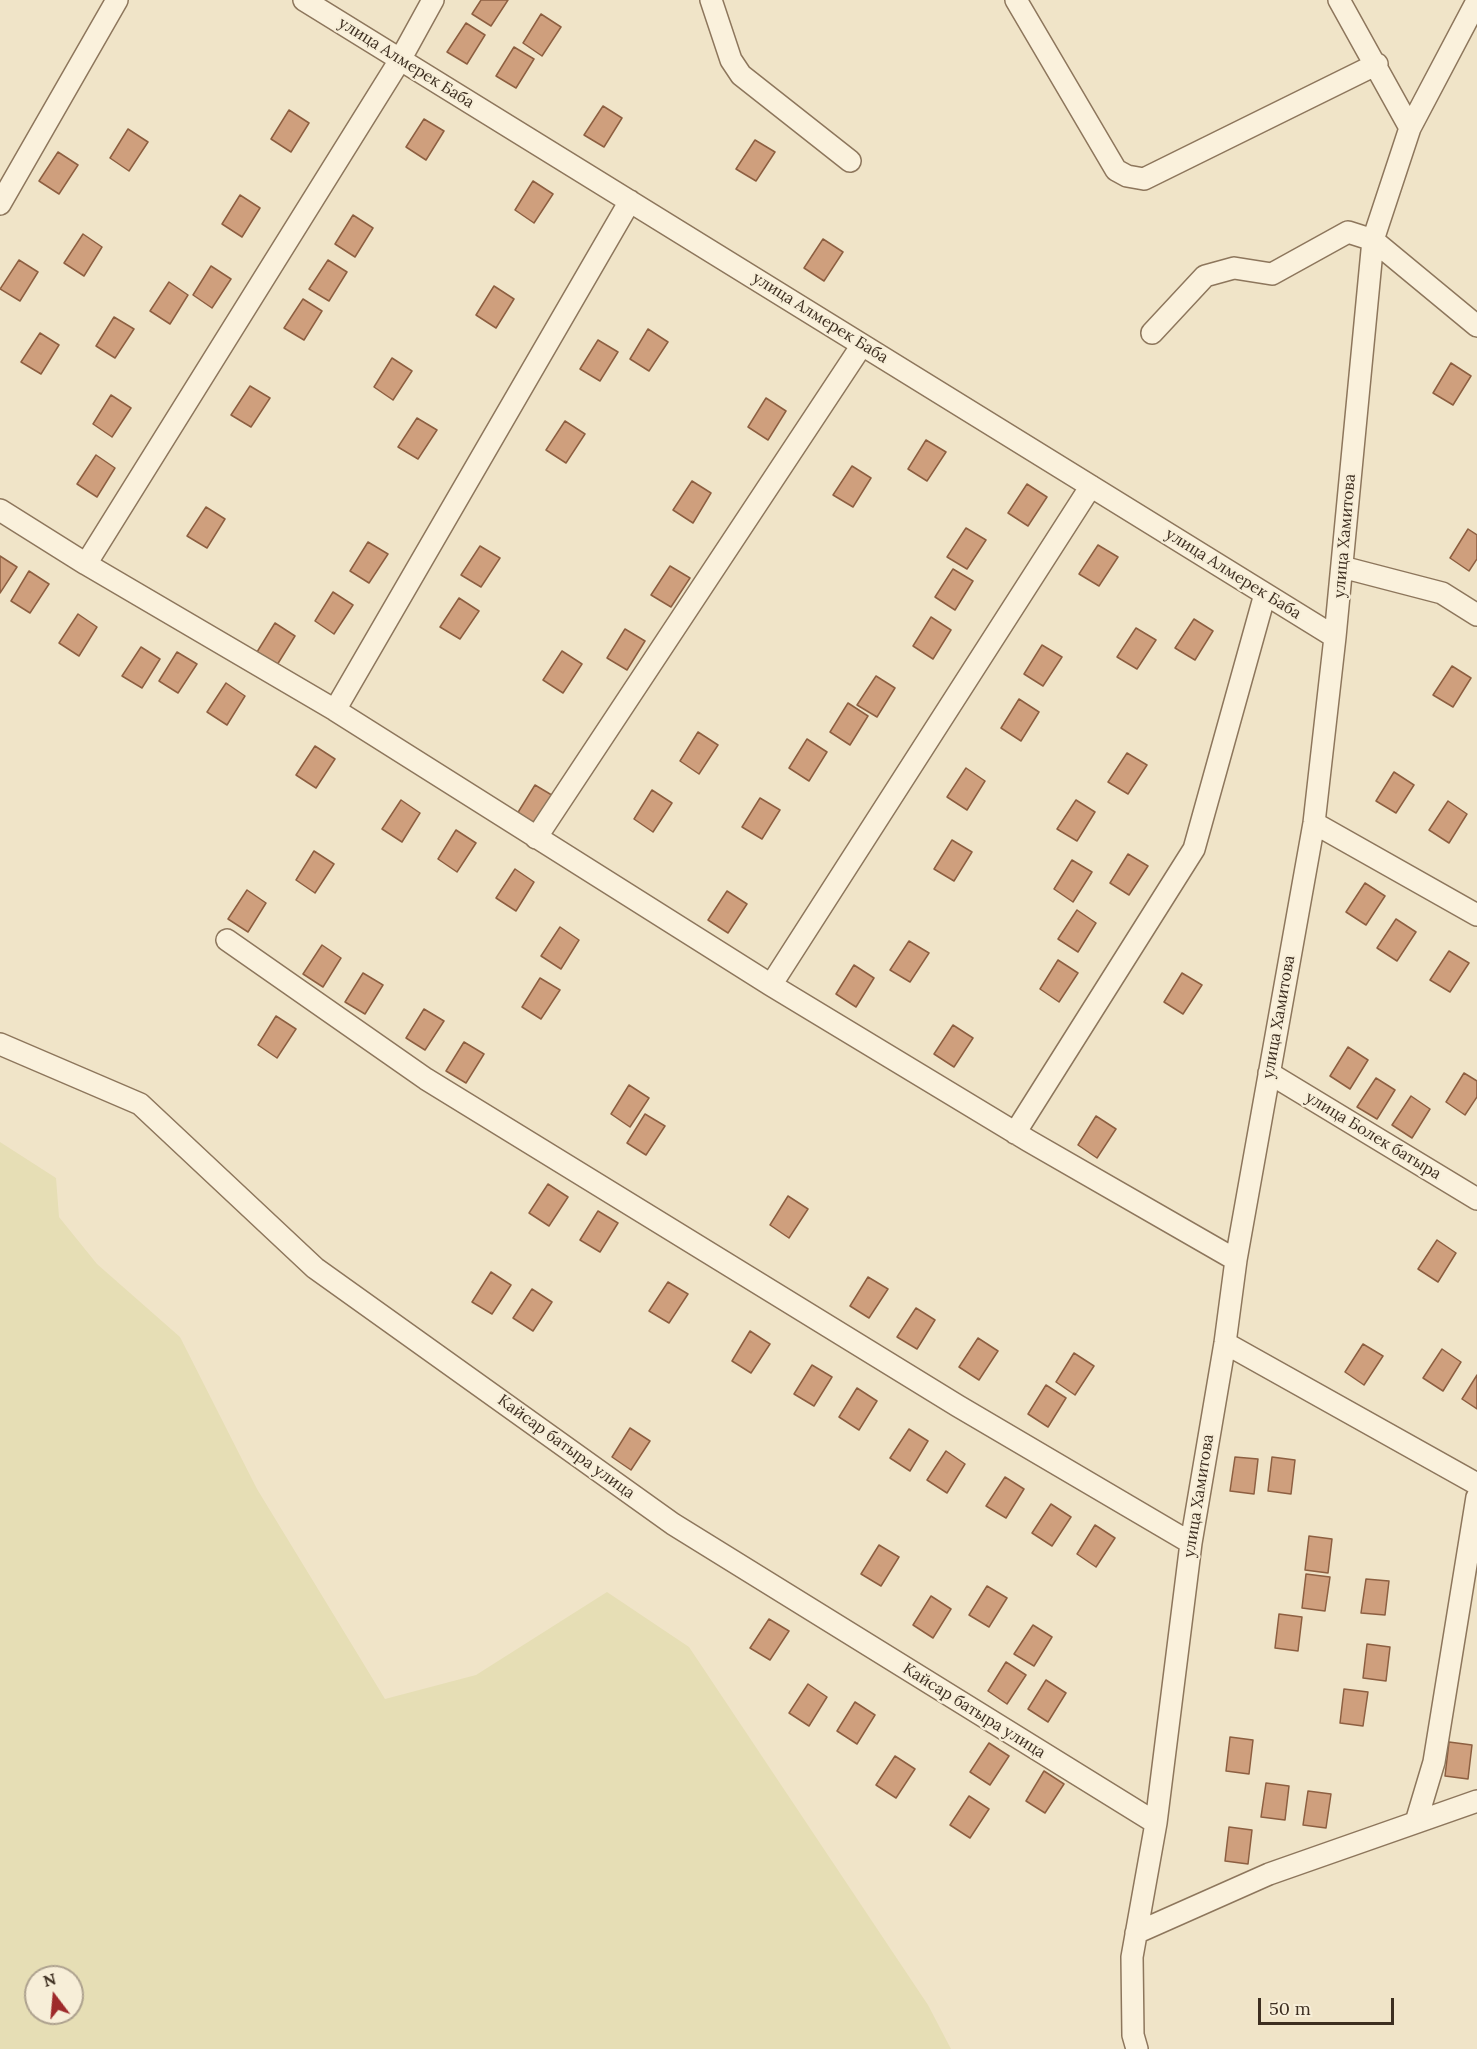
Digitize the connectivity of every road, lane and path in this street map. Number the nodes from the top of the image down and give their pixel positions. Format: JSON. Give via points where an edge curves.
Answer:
{"nodes":[{"id":1,"x":117,"y":0,"type":"edge"},
{"id":2,"x":304,"y":0,"type":"edge"},
{"id":3,"x":434,"y":0,"type":"edge"},
{"id":4,"x":711,"y":0,"type":"edge"},
{"id":5,"x":1016,"y":0,"type":"edge"},
{"id":6,"x":1339,"y":0,"type":"edge"},
{"id":7,"x":1477,"y":2,"type":"edge"},
{"id":8,"x":400,"y":60,"type":"junction"},
{"id":9,"x":1377,"y":64,"type":"junction"},
{"id":10,"x":1410,"y":128,"type":"junction"},
{"id":11,"x":850,"y":161,"type":"dead end"},
{"id":12,"x":630,"y":201,"type":"junction"},
{"id":13,"x":0,"y":204,"type":"edge"},
{"id":14,"x":1372,"y":240,"type":"junction"},
{"id":15,"x":1477,"y":326,"type":"edge"},
{"id":16,"x":1152,"y":333,"type":"dead end"},
{"id":17,"x":862,"y":345,"type":"junction"},
{"id":18,"x":1091,"y":486,"type":"junction"},
{"id":19,"x":0,"y":510,"type":"edge"},
{"id":20,"x":86,"y":564,"type":"junction"},
{"id":21,"x":1342,"y":567,"type":"junction"},
{"id":22,"x":1265,"y":594,"type":"junction"},
{"id":23,"x":1477,"y":615,"type":"edge"},
{"id":24,"x":1335,"y":637,"type":"junction"},
{"id":25,"x":335,"y":710,"type":"junction"},
{"id":26,"x":1314,"y":823,"type":"junction"},
{"id":27,"x":536,"y":838,"type":"junction"},
{"id":28,"x":1477,"y":915,"type":"edge"},
{"id":29,"x":227,"y":940,"type":"dead end"},
{"id":30,"x":771,"y":985,"type":"junction"},
{"id":31,"x":0,"y":1044,"type":"edge"},
{"id":32,"x":1269,"y":1073,"type":"junction"},
{"id":33,"x":1015,"y":1133,"type":"junction"},
{"id":34,"x":1477,"y":1199,"type":"edge"},
{"id":35,"x":1236,"y":1260,"type":"junction"},
{"id":36,"x":1225,"y":1343,"type":"junction"},
{"id":37,"x":1477,"y":1484,"type":"edge"},
{"id":38,"x":1477,"y":1497,"type":"edge"},
{"id":39,"x":1191,"y":1543,"type":"junction"},
{"id":40,"x":1477,"y":1801,"type":"edge"},
{"id":41,"x":1416,"y":1822,"type":"junction"},
{"id":42,"x":1156,"y":1823,"type":"junction"},
{"id":43,"x":1136,"y":1933,"type":"junction"},
{"id":44,"x":1137,"y":2049,"type":"edge"}],
"edges":[{"from":1,"to":13,"type":"street"},
{"from":2,"to":8,"type":"street","name":"улица Алмерек Баба"},
{"from":3,"to":8,"type":"street"},
{"from":4,"to":11,"type":"street","via":[[731,60],[741,75]]},
{"from":5,"to":9,"type":"street","via":[[1116,170],[1127,176],[1144,179]]},
{"from":6,"to":9,"type":"street"},
{"from":7,"to":10,"type":"street","name":"улица Хамитова"},
{"from":8,"to":12,"type":"street","name":"улица Алмерек Баба"},
{"from":8,"to":20,"type":"street"},
{"from":9,"to":10,"type":"street"},
{"from":10,"to":14,"type":"street","name":"улица Хамитова"},
{"from":12,"to":17,"type":"street","name":"улица Алмерек Баба"},
{"from":12,"to":25,"type":"street"},
{"from":14,"to":15,"type":"street"},
{"from":14,"to":16,"type":"street","via":[[1348,232],[1272,274],[1234,268],[1205,276]]},
{"from":14,"to":21,"type":"street","name":"улица Хамитова"},
{"from":17,"to":18,"type":"street","name":"улица Алмерек Баба"},
{"from":17,"to":27,"type":"street"},
{"from":18,"to":22,"type":"street","name":"улица Алмерек Баба"},
{"from":18,"to":30,"type":"street"},
{"from":19,"to":20,"type":"street"},
{"from":20,"to":25,"type":"street"},
{"from":21,"to":23,"type":"street","via":[[1442,593]]},
{"from":21,"to":24,"type":"street","name":"улица Хамитова"},
{"from":22,"to":24,"type":"street","name":"улица Алмерек Баба"},
{"from":22,"to":33,"type":"street","via":[[1194,849]]},
{"from":24,"to":26,"type":"street","name":"улица Хамитова"},
{"from":25,"to":27,"type":"street"},
{"from":26,"to":28,"type":"street"},
{"from":26,"to":32,"type":"street","name":"улица Хамитова"},
{"from":27,"to":30,"type":"street"},
{"from":29,"to":39,"type":"street","via":[[436,1085],[958,1406]]},
{"from":30,"to":33,"type":"street"},
{"from":31,"to":42,"type":"street","name":"Кайсар батыра улица","via":[[140,1104],[315,1268],[673,1524]]},
{"from":32,"to":34,"type":"street","name":"улица Болек батыра"},
{"from":32,"to":35,"type":"street","name":"улица Хамитова"},
{"from":33,"to":35,"type":"street"},
{"from":35,"to":36,"type":"street","name":"улица Хамитова"},
{"from":36,"to":37,"type":"street"},
{"from":36,"to":39,"type":"street","name":"улица Хамитова"},
{"from":38,"to":41,"type":"street","via":[[1434,1762]]},
{"from":39,"to":42,"type":"street","name":"улица Хамитова"},
{"from":40,"to":41,"type":"street"},
{"from":41,"to":43,"type":"street","via":[[1269,1874]]},
{"from":42,"to":43,"type":"street","name":"улица Хамитова"},
{"from":43,"to":44,"type":"street","name":"улица Хамитова","via":[[1132,1957],[1133,2035]]}]}
